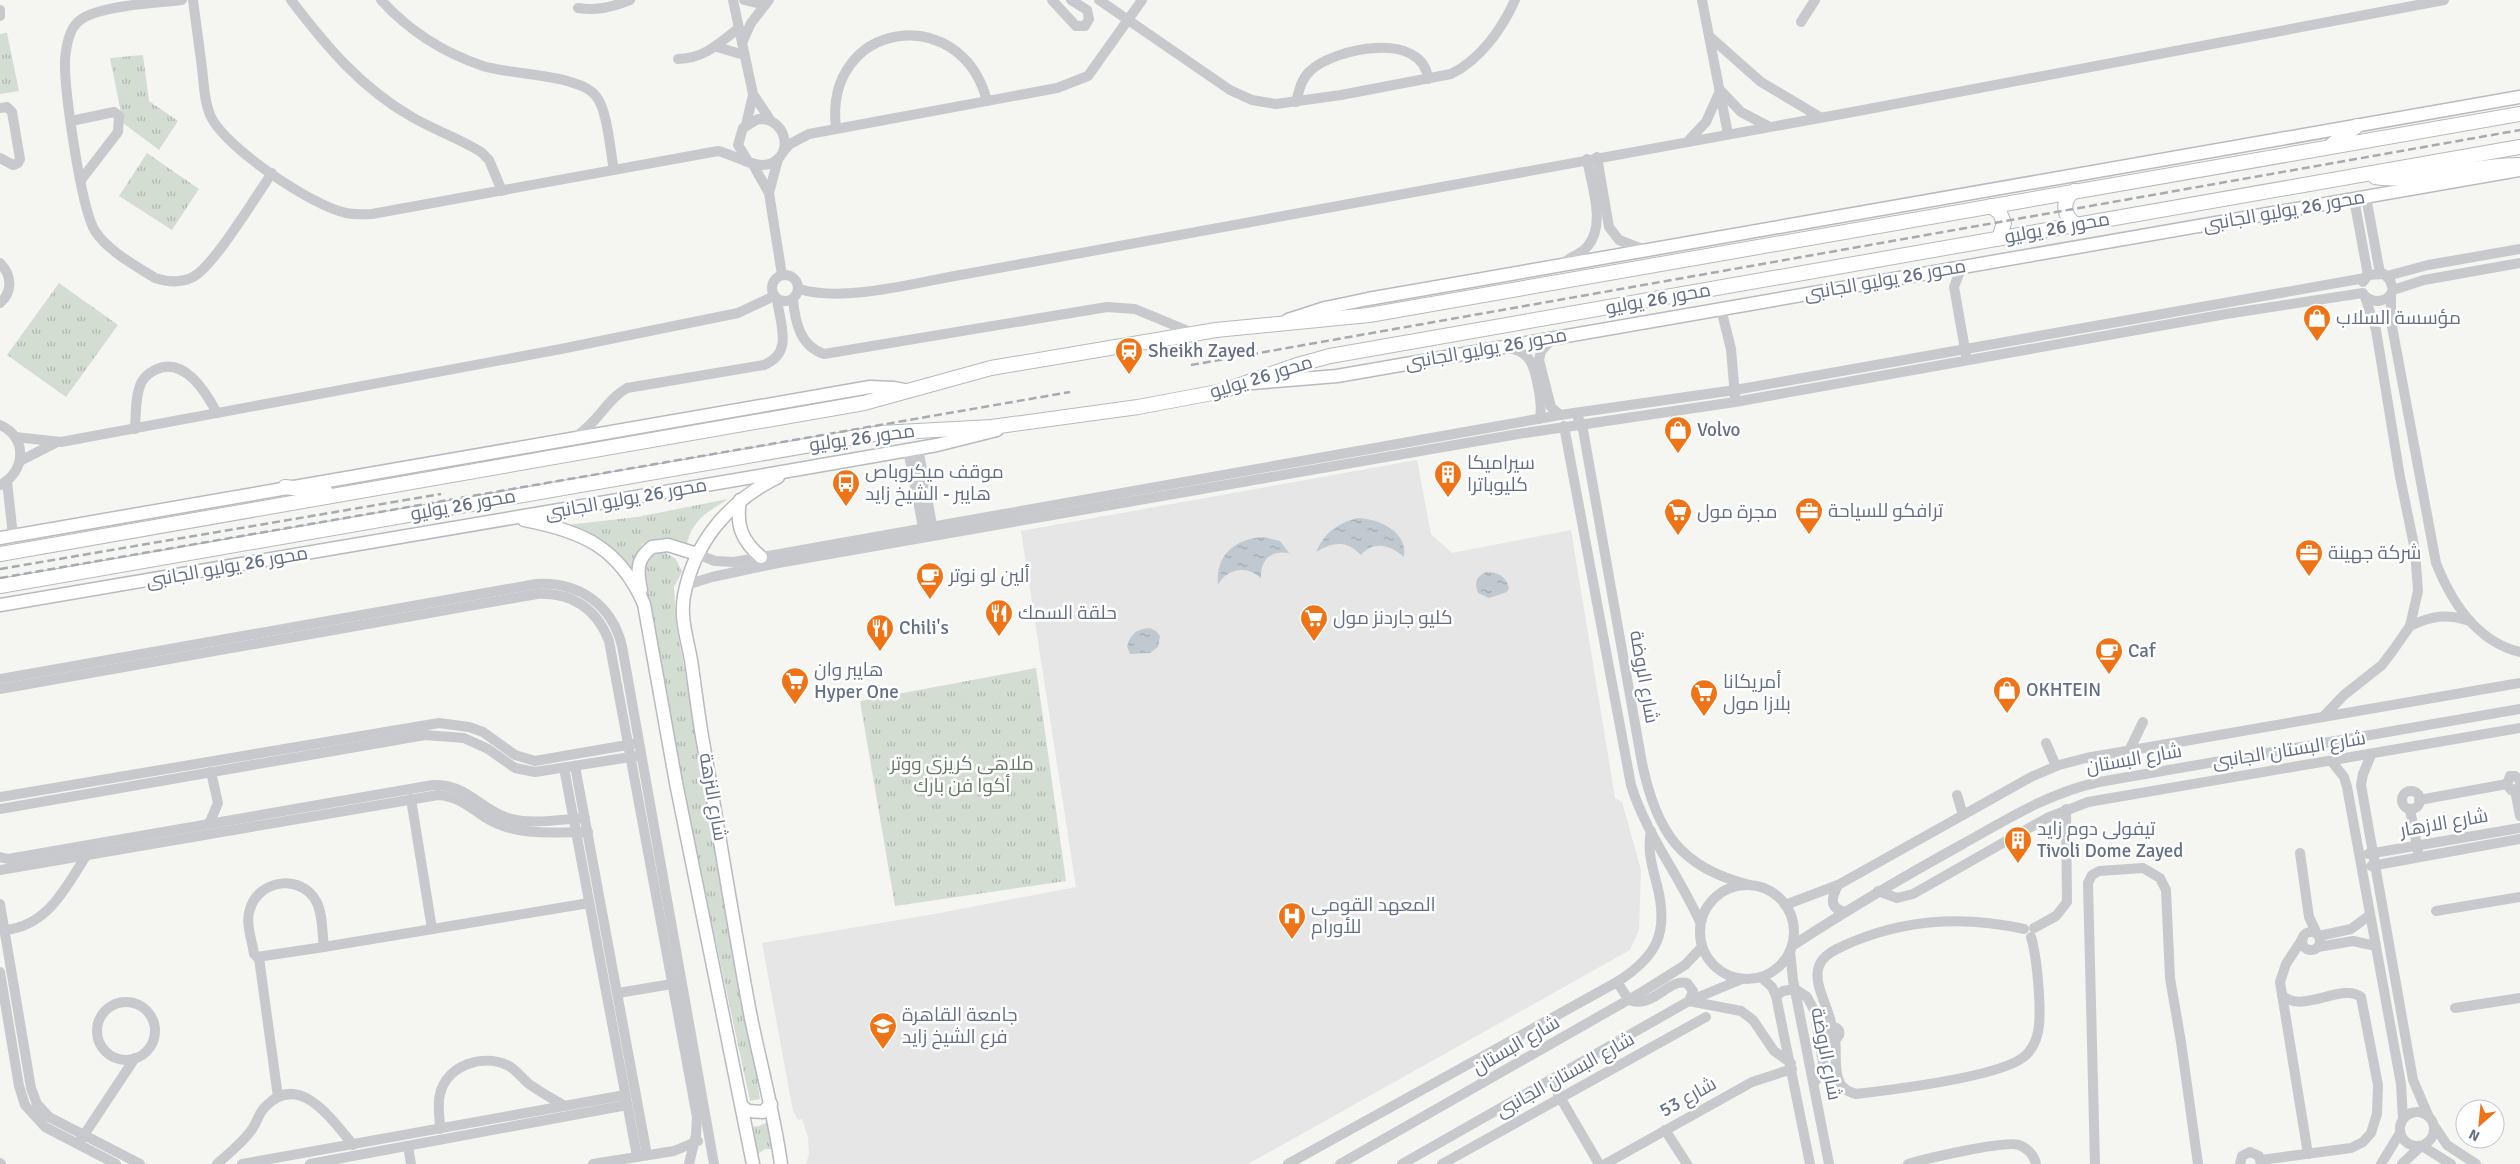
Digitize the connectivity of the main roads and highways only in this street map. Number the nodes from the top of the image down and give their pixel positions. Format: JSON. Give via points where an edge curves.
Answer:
{"nodes":[{"id":1,"x":2520,"y":97,"type":"edge"},
{"id":2,"x":2520,"y":114,"type":"edge"},
{"id":3,"x":2357,"y":126,"type":"junction"},
{"id":4,"x":2520,"y":147,"type":"edge"},
{"id":5,"x":2327,"y":148,"type":"junction"},
{"id":6,"x":2520,"y":165,"type":"edge"},
{"id":7,"x":2520,"y":170,"type":"edge"},
{"id":8,"x":2362,"y":175,"type":"junction"},
{"id":9,"x":2074,"y":191,"type":"junction"},
{"id":10,"x":1991,"y":206,"type":"junction"},
{"id":11,"x":2077,"y":225,"type":"junction"},
{"id":12,"x":2000,"y":238,"type":"junction"},
{"id":13,"x":1284,"y":322,"type":"junction"},
{"id":14,"x":1249,"y":383,"type":"junction"},
{"id":15,"x":909,"y":391,"type":"junction"},
{"id":16,"x":1014,"y":425,"type":"junction"},
{"id":17,"x":788,"y":471,"type":"junction"},
{"id":18,"x":285,"y":487,"type":"junction"},
{"id":19,"x":341,"y":494,"type":"junction"},
{"id":20,"x":740,"y":500,"type":"junction"},
{"id":21,"x":516,"y":519,"type":"junction"},
{"id":22,"x":0,"y":538,"type":"edge"},
{"id":23,"x":0,"y":554,"type":"edge"},
{"id":24,"x":697,"y":554,"type":"junction"},
{"id":25,"x":761,"y":557,"type":"road end"},
{"id":26,"x":0,"y":586,"type":"edge"},
{"id":27,"x":644,"y":604,"type":"junction"},
{"id":28,"x":0,"y":605,"type":"edge"},
{"id":29,"x":771,"y":1104,"type":"junction"},
{"id":30,"x":742,"y":1106,"type":"junction"},
{"id":31,"x":753,"y":1164,"type":"edge"},
{"id":32,"x":769,"y":1164,"type":"edge"},
{"id":33,"x":779,"y":1164,"type":"edge"}],
"edges":[{"from":1,"to":3,"type":"main road"},
{"from":2,"to":5,"type":"highway","name":"محور 26 يوليو"},
{"from":3,"to":5,"type":"highway"},
{"from":3,"to":13,"type":"main road","via":[[1347,303]]},
{"from":4,"to":8,"type":"highway","name":"محور 26 يوليو"},
{"from":5,"to":9,"type":"highway","name":"محور 26 يوليو"},
{"from":6,"to":8,"type":"highway","via":[[2483,166],[2400,179]]},
{"from":7,"to":14,"type":"main road","name":"محور 26 يوليو الجانبى","via":[[1328,377]]},
{"from":8,"to":11,"type":"highway","name":"محور 26 يوليو"},
{"from":9,"to":10,"type":"highway","name":"محور 26 يوليو"},
{"from":9,"to":11,"type":"highway","via":[[2066,200],[2065,212]]},
{"from":10,"to":12,"type":"highway","via":[[2000,212],[2004,222]]},
{"from":10,"to":13,"type":"highway","name":"محور 26 يوليو","via":[[1369,315]]},
{"from":11,"to":12,"type":"highway","name":"محور 26 يوليو"},
{"from":12,"to":14,"type":"highway","name":"محور 26 يوليو","via":[[1330,356]]},
{"from":13,"to":15,"type":"highway","name":"محور 26 يوليو","via":[[1194,333],[991,368]]},
{"from":14,"to":16,"type":"highway","name":"محور 26 يوليو","via":[[1203,395]]},
{"from":15,"to":18,"type":"main road","via":[[870,387]]},
{"from":15,"to":19,"type":"highway","name":"محور 26 يوليو","via":[[864,403]]},
{"from":16,"to":17,"type":"main road","name":"محور 26 يوليو الجانبى","via":[[957,441]]},
{"from":16,"to":26,"type":"highway","name":"محور 26 يوليو","via":[[880,433]]},
{"from":17,"to":20,"type":"main road","name":"شارع النزهة"},
{"from":17,"to":21,"type":"main road","name":"محور 26 يوليو الجانبى"},
{"from":18,"to":19,"type":"highway"},
{"from":18,"to":22,"type":"main road"},
{"from":19,"to":23,"type":"highway","name":"محور 26 يوليو"},
{"from":20,"to":24,"type":"main road","name":"شارع النزهة","via":[[716,525]]},
{"from":20,"to":25,"type":"main road","via":[[739,530]]},
{"from":21,"to":27,"type":"main road","name":"شارع النزهة","via":[[561,528],[595,543],[622,567]]},
{"from":21,"to":28,"type":"main road","name":"محور 26 يوليو الجانبى"},
{"from":24,"to":27,"type":"main road","via":[[659,544],[644,553],[638,568]]},
{"from":24,"to":29,"type":"main road","name":"شارع النزهة","via":[[686,585],[682,616],[750,1013]]},
{"from":27,"to":30,"type":"main road","name":"شارع النزهة","via":[[678,793]]},
{"from":29,"to":30,"type":"main road","via":[[763,1112],[756,1113]]},
{"from":29,"to":33,"type":"main road","name":"شارع النزهة"},
{"from":30,"to":31,"type":"main road","name":"شارع النزهة"},
{"from":32,"to":33,"type":"main road"}]}
